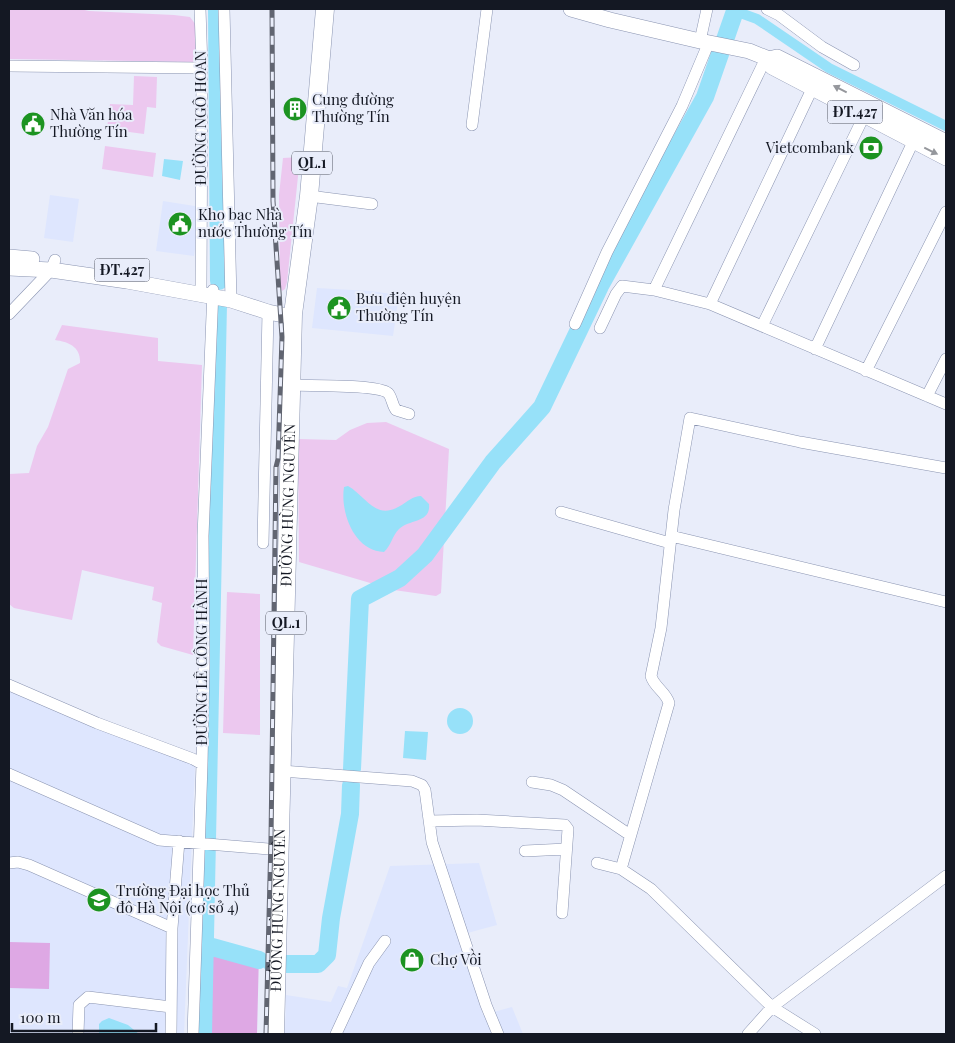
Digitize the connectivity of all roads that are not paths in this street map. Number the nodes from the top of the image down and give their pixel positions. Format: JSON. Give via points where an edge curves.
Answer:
{"nodes":[{"id":1,"x":200,"y":9,"type":"edge"},
{"id":2,"x":224,"y":9,"type":"edge"},
{"id":3,"x":325,"y":9,"type":"edge"},
{"id":4,"x":487,"y":9,"type":"edge"},
{"id":5,"x":571,"y":9,"type":"edge"},
{"id":6,"x":707,"y":9,"type":"edge"},
{"id":7,"x":767,"y":9,"type":"edge"},
{"id":8,"x":705,"y":42,"type":"junction"},
{"id":9,"x":768,"y":59,"type":"junction"},
{"id":10,"x":854,"y":65,"type":"dead end"},
{"id":11,"x":9,"y":66,"type":"edge"},
{"id":12,"x":202,"y":68,"type":"junction"},
{"id":13,"x":812,"y":89,"type":"junction"},
{"id":14,"x":864,"y":116,"type":"junction"},
{"id":15,"x":472,"y":125,"type":"dead end"},
{"id":16,"x":913,"y":142,"type":"junction"},
{"id":17,"x":946,"y":142,"type":"edge"},
{"id":18,"x":946,"y":158,"type":"edge"},
{"id":19,"x":309,"y":196,"type":"junction"},
{"id":20,"x":372,"y":204,"type":"dead end"},
{"id":21,"x":946,"y":212,"type":"edge"},
{"id":22,"x":9,"y":258,"type":"edge"},
{"id":23,"x":53,"y":265,"type":"junction"},
{"id":24,"x":9,"y":268,"type":"edge"},
{"id":25,"x":654,"y":290,"type":"junction"},
{"id":26,"x":209,"y":292,"type":"junction"},
{"id":27,"x":231,"y":300,"type":"junction"},
{"id":28,"x":710,"y":304,"type":"junction"},
{"id":29,"x":268,"y":312,"type":"junction"},
{"id":30,"x":9,"y":314,"type":"edge"},
{"id":31,"x":293,"y":317,"type":"junction"},
{"id":32,"x":576,"y":324,"type":"dead end"},
{"id":33,"x":762,"y":326,"type":"junction"},
{"id":34,"x":600,"y":328,"type":"dead end"},
{"id":35,"x":815,"y":349,"type":"junction"},
{"id":36,"x":946,"y":359,"type":"edge"},
{"id":37,"x":866,"y":370,"type":"junction"},
{"id":38,"x":292,"y":385,"type":"junction"},
{"id":39,"x":927,"y":396,"type":"junction"},
{"id":40,"x":946,"y":404,"type":"edge"},
{"id":41,"x":409,"y":414,"type":"dead end"},
{"id":42,"x":946,"y":468,"type":"edge"},
{"id":43,"x":561,"y":512,"type":"dead end"},
{"id":44,"x":671,"y":539,"type":"junction"},
{"id":45,"x":263,"y":543,"type":"dead end"},
{"id":46,"x":946,"y":602,"type":"edge"},
{"id":47,"x":9,"y":685,"type":"edge"},
{"id":48,"x":202,"y":764,"type":"junction"},
{"id":49,"x":282,"y":771,"type":"junction"},
{"id":50,"x":9,"y":774,"type":"edge"},
{"id":51,"x":532,"y":782,"type":"dead end"},
{"id":52,"x":430,"y":821,"type":"junction"},
{"id":53,"x":630,"y":835,"type":"junction"},
{"id":54,"x":179,"y":841,"type":"junction"},
{"id":55,"x":202,"y":842,"type":"junction"},
{"id":56,"x":566,"y":849,"type":"junction"},
{"id":57,"x":280,"y":850,"type":"junction"},
{"id":58,"x":525,"y":851,"type":"dead end"},
{"id":59,"x":9,"y":863,"type":"edge"},
{"id":60,"x":597,"y":863,"type":"dead end"},
{"id":61,"x":621,"y":869,"type":"junction"},
{"id":62,"x":946,"y":876,"type":"edge"},
{"id":63,"x":562,"y":912,"type":"dead end"},
{"id":64,"x":172,"y":928,"type":"junction"},
{"id":65,"x":385,"y":941,"type":"dead end"},
{"id":66,"x":171,"y":1007,"type":"junction"},
{"id":67,"x":772,"y":1007,"type":"junction"},
{"id":68,"x":753,"y":1033,"type":"edge"},
{"id":69,"x":78,"y":1034,"type":"edge"},
{"id":70,"x":171,"y":1034,"type":"edge"},
{"id":71,"x":192,"y":1034,"type":"edge"},
{"id":72,"x":275,"y":1034,"type":"edge"},
{"id":73,"x":336,"y":1034,"type":"edge"},
{"id":74,"x":498,"y":1034,"type":"edge"},
{"id":75,"x":815,"y":1034,"type":"edge"}],
"edges":[{"from":1,"to":12,"type":"street","name":"ĐƯỜNG NGÔ HOAN"},
{"from":2,"to":27,"type":"street"},
{"from":3,"to":19,"type":"highway","name":"ĐƯỜNG HÙNG NGUYÊN","number":"QL.1"},
{"from":4,"to":15,"type":"street"},
{"from":5,"to":8,"type":"main road","number":"ĐT.427"},
{"from":6,"to":8,"type":"street"},
{"from":7,"to":10,"type":"street"},
{"from":8,"to":9,"type":"main road","number":"ĐT.427","via":[[748,50]]},
{"from":8,"to":32,"type":"street","via":[[682,106],[607,252]]},
{"from":9,"to":13,"type":"main road","number":"ĐT.427","via":[[772,67]]},
{"from":17,"to":9,"type":"main road","number":"ĐT.427","one_way":true,"via":[[778,57]]},
{"from":9,"to":25,"type":"street"},
{"from":11,"to":12,"type":"street"},
{"from":12,"to":26,"type":"street","name":"ĐƯỜNG NGÔ HOAN"},
{"from":13,"to":14,"type":"main road","number":"ĐT.427"},
{"from":13,"to":28,"type":"street"},
{"from":14,"to":16,"type":"main road","number":"ĐT.427"},
{"from":14,"to":33,"type":"street"},
{"from":16,"to":18,"type":"main road","number":"ĐT.427","one_way":true},
{"from":16,"to":35,"type":"street"},
{"from":19,"to":20,"type":"street"},
{"from":19,"to":31,"type":"highway","name":"ĐƯỜNG HÙNG NGUYÊN","number":"QL.1"},
{"from":21,"to":37,"type":"street"},
{"from":22,"to":23,"type":"main road","number":"ĐT.427"},
{"from":23,"to":24,"type":"main road","number":"ĐT.427"},
{"from":23,"to":26,"type":"main road","number":"ĐT.427"},
{"from":23,"to":30,"type":"street"},
{"from":25,"to":28,"type":"street"},
{"from":25,"to":34,"type":"street","via":[[622,286]]},
{"from":26,"to":27,"type":"main road","number":"ĐT.427"},
{"from":26,"to":48,"type":"street","name":"ĐƯỜNG LÊ CÔNG HÀNH","via":[[202,573]]},
{"from":27,"to":29,"type":"main road","number":"ĐT.427"},
{"from":28,"to":33,"type":"street"},
{"from":29,"to":31,"type":"main road","number":"ĐT.427"},
{"from":29,"to":45,"type":"street"},
{"from":31,"to":38,"type":"highway","name":"ĐƯỜNG HÙNG NGUYÊN","number":"QL.1"},
{"from":33,"to":35,"type":"street"},
{"from":35,"to":37,"type":"street"},
{"from":36,"to":39,"type":"street"},
{"from":37,"to":39,"type":"street"},
{"from":38,"to":41,"type":"street","via":[[380,390],[390,395],[396,410]]},
{"from":38,"to":49,"type":"highway","name":"ĐƯỜNG HÙNG NGUYÊN","number":"QL.1"},
{"from":39,"to":40,"type":"street"},
{"from":42,"to":44,"type":"street","via":[[690,418]]},
{"from":43,"to":44,"type":"street"},
{"from":44,"to":46,"type":"street"},
{"from":44,"to":53,"type":"street","via":[[661,628],[651,676],[668,698],[668,703]]},
{"from":47,"to":48,"type":"street"},
{"from":48,"to":55,"type":"street","name":"ĐƯỜNG LÊ CÔNG HÀNH"},
{"from":49,"to":52,"type":"street","via":[[418,782],[424,790]]},
{"from":49,"to":57,"type":"highway","name":"ĐƯỜNG HÙNG NGUYÊN","number":"QL.1"},
{"from":50,"to":54,"type":"street","via":[[159,840]]},
{"from":51,"to":53,"type":"street","via":[[563,790]]},
{"from":52,"to":56,"type":"street","via":[[563,825],[568,829]]},
{"from":52,"to":74,"type":"street","via":[[432,842]]},
{"from":53,"to":61,"type":"street"},
{"from":54,"to":55,"type":"street"},
{"from":54,"to":64,"type":"street"},
{"from":55,"to":57,"type":"street"},
{"from":55,"to":71,"type":"street","name":"ĐƯỜNG LÊ CÔNG HÀNH"},
{"from":56,"to":58,"type":"street"},
{"from":56,"to":63,"type":"street"},
{"from":57,"to":72,"type":"highway","name":"ĐƯỜNG HÙNG NGUYÊN","number":"QL.1"},
{"from":59,"to":64,"type":"street","via":[[29,865]]},
{"from":60,"to":61,"type":"street"},
{"from":61,"to":67,"type":"street","via":[[651,889]]},
{"from":62,"to":67,"type":"street"},
{"from":64,"to":66,"type":"street"},
{"from":65,"to":73,"type":"street","via":[[369,962]]},
{"from":66,"to":69,"type":"street","via":[[88,997],[79,1005]]},
{"from":66,"to":70,"type":"street"},
{"from":67,"to":68,"type":"street"},
{"from":67,"to":75,"type":"street"}]}
